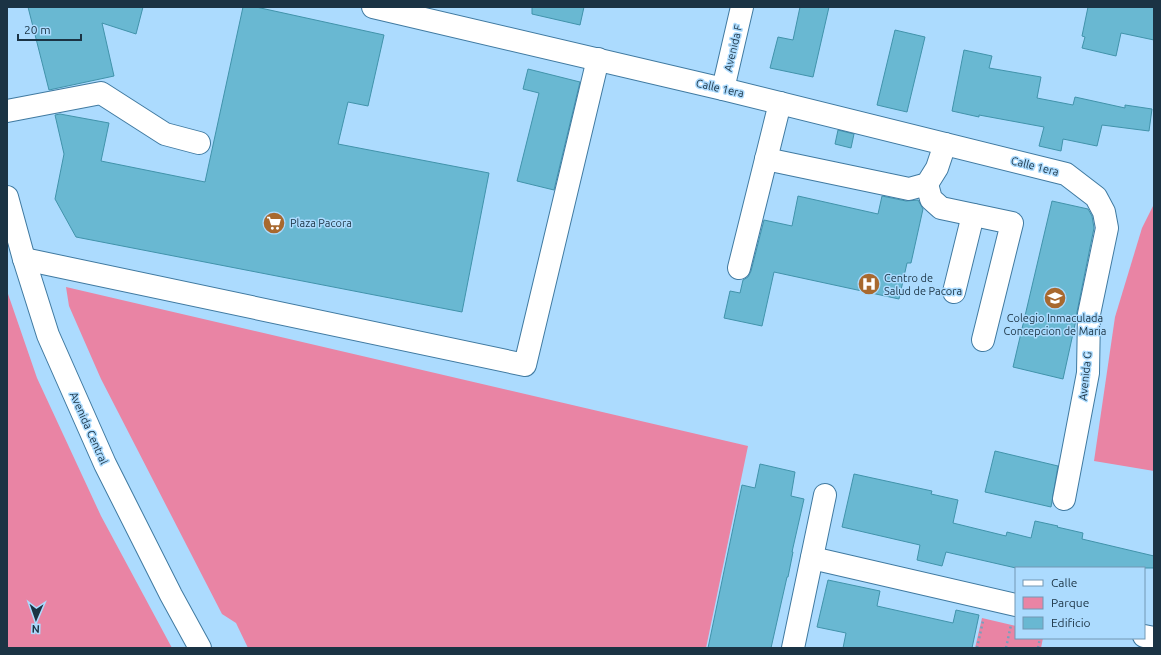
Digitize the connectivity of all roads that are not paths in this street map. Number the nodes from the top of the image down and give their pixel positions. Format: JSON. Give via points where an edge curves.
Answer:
{"nodes":[{"id":1,"x":373,"y":7,"type":"edge"},
{"id":2,"x":742,"y":7,"type":"edge"},
{"id":3,"x":598,"y":59,"type":"junction"},
{"id":4,"x":723,"y":89,"type":"junction"},
{"id":5,"x":780,"y":103,"type":"junction"},
{"id":6,"x":7,"y":111,"type":"edge"},
{"id":7,"x":198,"y":143,"type":"dead end"},
{"id":8,"x":945,"y":144,"type":"junction"},
{"id":9,"x":766,"y":159,"type":"junction"},
{"id":10,"x":1066,"y":174,"type":"joint"},
{"id":11,"x":927,"y":184,"type":"junction"},
{"id":12,"x":7,"y":197,"type":"edge"},
{"id":13,"x":973,"y":215,"type":"junction"},
{"id":14,"x":24,"y":259,"type":"junction"},
{"id":15,"x":739,"y":268,"type":"dead end"},
{"id":16,"x":954,"y":292,"type":"dead end"},
{"id":17,"x":983,"y":340,"type":"dead end"},
{"id":18,"x":825,"y":495,"type":"dead end"},
{"id":19,"x":1064,"y":499,"type":"dead end"},
{"id":20,"x":812,"y":558,"type":"junction"},
{"id":21,"x":1015,"y":605,"type":"edge"},
{"id":22,"x":200,"y":648,"type":"edge"},
{"id":23,"x":793,"y":648,"type":"edge"}],
"edges":[{"from":1,"to":3,"type":"street","name":"Calle 1era"},
{"from":2,"to":4,"type":"street","name":"Avenida F"},
{"from":3,"to":4,"type":"street","name":"Calle 1era"},
{"from":3,"to":14,"type":"street","via":[[525,365]]},
{"from":4,"to":5,"type":"street","name":"Calle 1era"},
{"from":5,"to":8,"type":"street","name":"Calle 1era"},
{"from":5,"to":9,"type":"street"},
{"from":6,"to":7,"type":"street","via":[[101,93],[165,134]]},
{"from":8,"to":10,"type":"street","name":"Calle 1era"},
{"from":8,"to":11,"type":"street","via":[[938,168]]},
{"from":9,"to":11,"type":"street","via":[[909,189]]},
{"from":9,"to":15,"type":"street"},
{"from":10,"to":19,"type":"street","name":"Avenida G","via":[[1096,197],[1104,212],[1107,228],[1089,314],[1088,373]]},
{"from":11,"to":13,"type":"street","via":[[931,199],[941,208]]},
{"from":12,"to":14,"type":"street","name":"Avenida Central"},
{"from":13,"to":16,"type":"street"},
{"from":13,"to":17,"type":"street","via":[[1012,223]]},
{"from":14,"to":22,"type":"street","name":"Avenida Central","via":[[48,335],[105,464]]},
{"from":18,"to":20,"type":"street"},
{"from":20,"to":21,"type":"street"},
{"from":20,"to":23,"type":"street"}]}
